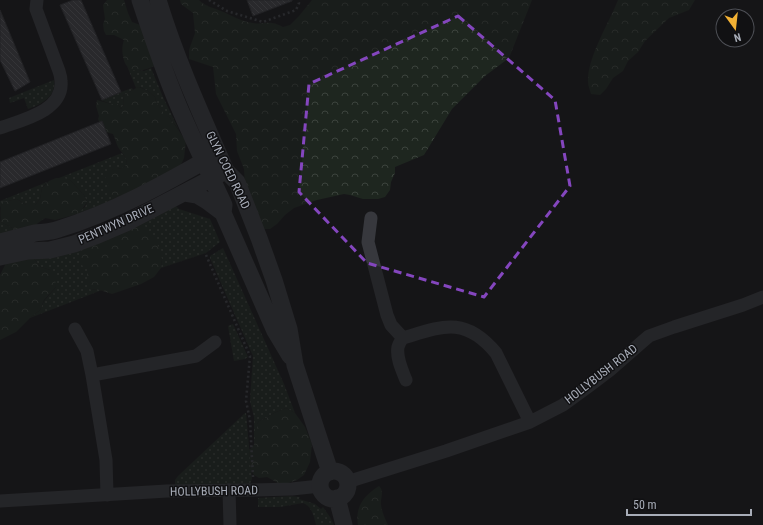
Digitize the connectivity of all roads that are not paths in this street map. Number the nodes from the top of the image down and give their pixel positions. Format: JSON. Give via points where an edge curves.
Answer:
{"nodes":[{"id":1,"x":37,"y":0,"type":"edge"},
{"id":2,"x":140,"y":0,"type":"edge"},
{"id":3,"x":158,"y":0,"type":"edge"},
{"id":4,"x":0,"y":128,"type":"edge"},
{"id":5,"x":211,"y":157,"type":"junction"},
{"id":6,"x":219,"y":174,"type":"junction"},
{"id":7,"x":185,"y":193,"type":"junction"},
{"id":8,"x":223,"y":214,"type":"junction"},
{"id":9,"x":371,"y":218,"type":"dead end"},
{"id":10,"x":0,"y":242,"type":"edge"},
{"id":11,"x":0,"y":257,"type":"edge"},
{"id":12,"x":763,"y":297,"type":"edge"},
{"id":13,"x":75,"y":329,"type":"dead end"},
{"id":14,"x":403,"y":338,"type":"junction"},
{"id":15,"x":214,"y":342,"type":"dead end"},
{"id":16,"x":295,"y":366,"type":"junction"},
{"id":17,"x":92,"y":375,"type":"junction"},
{"id":18,"x":406,"y":380,"type":"dead end"},
{"id":19,"x":530,"y":422,"type":"junction"},
{"id":20,"x":330,"y":472,"type":"junction"},
{"id":21,"x":347,"y":482,"type":"junction"},
{"id":22,"x":320,"y":486,"type":"junction"},
{"id":23,"x":229,"y":490,"type":"junction"},
{"id":24,"x":107,"y":494,"type":"junction"},
{"id":25,"x":337,"y":498,"type":"junction"},
{"id":26,"x":0,"y":501,"type":"edge"},
{"id":27,"x":230,"y":525,"type":"edge"},
{"id":28,"x":344,"y":525,"type":"edge"}],
"edges":[{"from":1,"to":4,"type":"street","via":[[36,9],[62,81],[58,97],[40,113]]},
{"from":2,"to":5,"type":"street","name":"GLYN COED ROAD","via":[[180,108]]},
{"from":3,"to":5,"type":"street","name":"GLYN COED ROAD"},
{"from":5,"to":6,"type":"street","name":"GLYN COED ROAD"},
{"from":5,"to":10,"type":"street","name":"PENTWYN DRIVE","via":[[166,183],[103,213],[57,230]]},
{"from":6,"to":7,"type":"street","name":"PENTWYN DRIVE"},
{"from":6,"to":8,"type":"street","name":"GLYN COED ROAD"},
{"from":6,"to":16,"type":"street","name":"GLYN COED ROAD","via":[[237,182],[262,245],[289,329]]},
{"from":7,"to":8,"type":"street","name":"GLYN COED ROAD","via":[[197,195]]},
{"from":7,"to":11,"type":"street","name":"PENTWYN DRIVE","via":[[126,223],[74,244]]},
{"from":8,"to":16,"type":"street","name":"GLYN COED ROAD","via":[[275,331]]},
{"from":9,"to":14,"type":"street","via":[[368,242],[387,315],[391,325]]},
{"from":12,"to":19,"type":"street","name":"HOLLYBUSH ROAD","via":[[650,336],[563,405]]},
{"from":13,"to":17,"type":"street","via":[[87,351]]},
{"from":14,"to":18,"type":"street","via":[[398,346],[398,356]]},
{"from":14,"to":19,"type":"street","via":[[441,327],[469,330],[480,337],[496,353]]},
{"from":15,"to":17,"type":"street","via":[[196,356]]},
{"from":16,"to":20,"type":"street","name":"GLYN COED ROAD"},
{"from":17,"to":24,"type":"street","via":[[106,460]]},
{"from":19,"to":21,"type":"street","name":"HOLLYBUSH ROAD"},
{"from":20,"to":21,"type":"street","via":[[343,474]]},
{"from":20,"to":22,"type":"street","via":[[320,481]]},
{"from":21,"to":25,"type":"street","via":[[344,494]]},
{"from":22,"to":23,"type":"street","name":"HOLLYBUSH ROAD"},
{"from":22,"to":25,"type":"street","via":[[321,491],[328,497]]},
{"from":23,"to":24,"type":"street","name":"HOLLYBUSH ROAD"},
{"from":23,"to":27,"type":"street"},
{"from":24,"to":26,"type":"street","name":"HOLLYBUSH ROAD"},
{"from":25,"to":28,"type":"street"}]}
